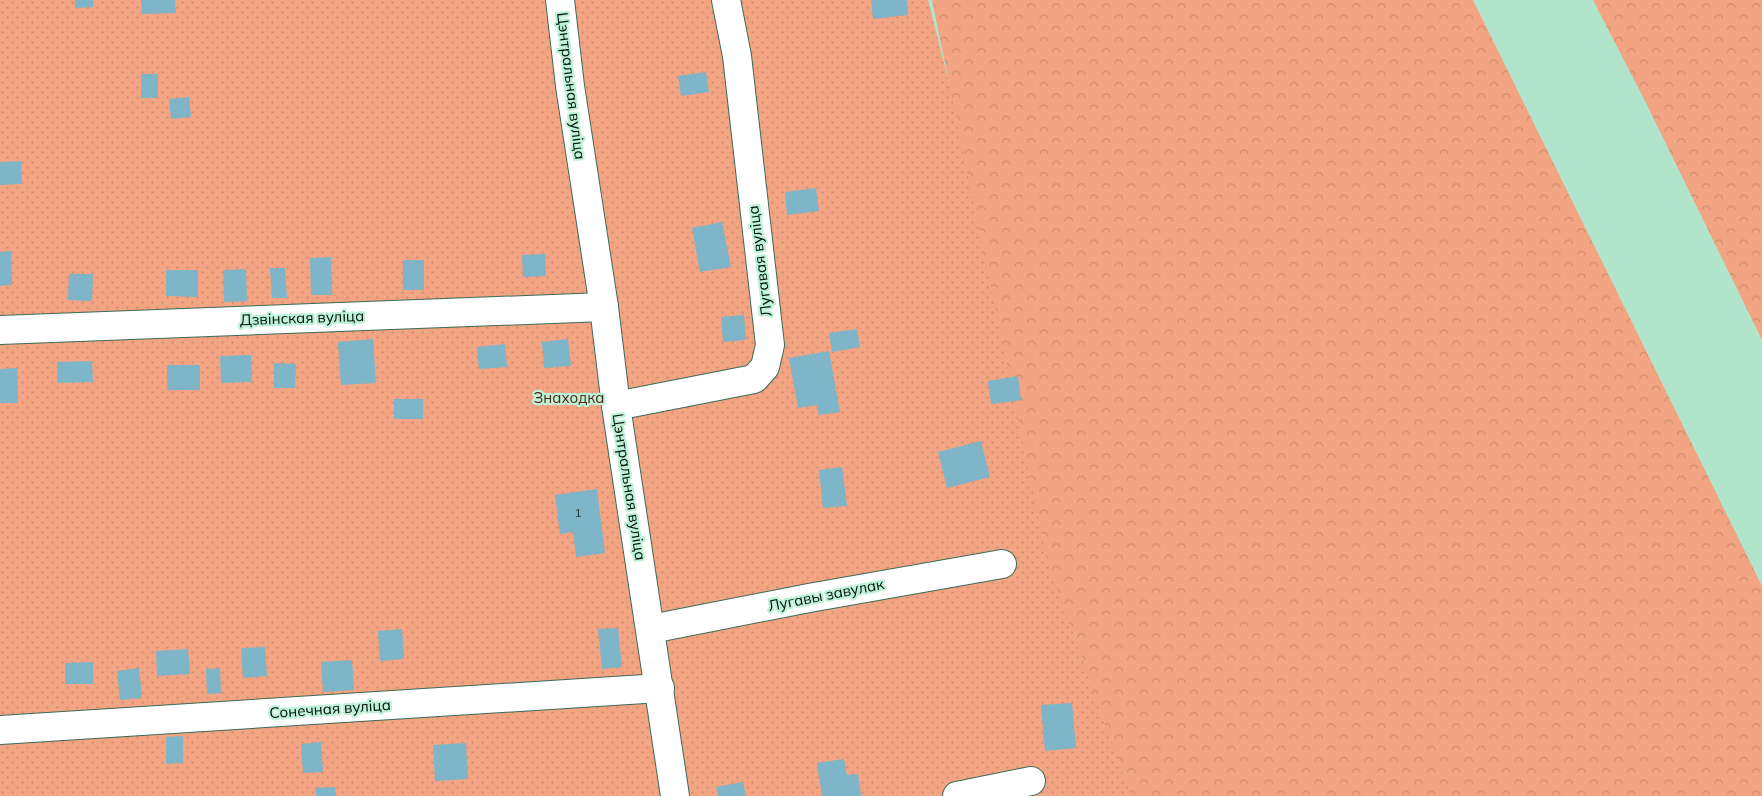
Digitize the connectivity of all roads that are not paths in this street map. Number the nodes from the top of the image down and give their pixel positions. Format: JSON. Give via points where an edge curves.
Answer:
{"nodes":[{"id":1,"x":560,"y":0,"type":"edge"},
{"id":2,"x":726,"y":0,"type":"edge"},
{"id":3,"x":604,"y":306,"type":"junction"},
{"id":4,"x":0,"y":330,"type":"edge"},
{"id":5,"x":616,"y":406,"type":"junction"},
{"id":6,"x":1002,"y":564,"type":"dead end"},
{"id":7,"x":651,"y":629,"type":"junction"},
{"id":8,"x":660,"y":688,"type":"junction"},
{"id":9,"x":0,"y":730,"type":"edge"},
{"id":10,"x":1031,"y":780,"type":"dead end"},
{"id":11,"x":675,"y":796,"type":"edge"},
{"id":12,"x":957,"y":796,"type":"edge"}],
"edges":[{"from":1,"to":3,"type":"street","name":"Цэнтральная вуліца"},
{"from":2,"to":5,"type":"street","name":"Лугавая вуліца","via":[[737,56],[770,345],[765,367],[754,380]]},
{"from":3,"to":4,"type":"street","name":"Дзвінская вуліца"},
{"from":3,"to":5,"type":"street","name":"Цэнтральная вуліца"},
{"from":5,"to":7,"type":"street","name":"Цэнтральная вуліца"},
{"from":6,"to":7,"type":"street","name":"Лугавы завулак"},
{"from":7,"to":8,"type":"street","name":"Цэнтральная вуліца"},
{"from":8,"to":9,"type":"street","name":"Сонечная вуліца"},
{"from":8,"to":11,"type":"street","name":"Цэнтральная вуліца"},
{"from":10,"to":12,"type":"street"}]}
